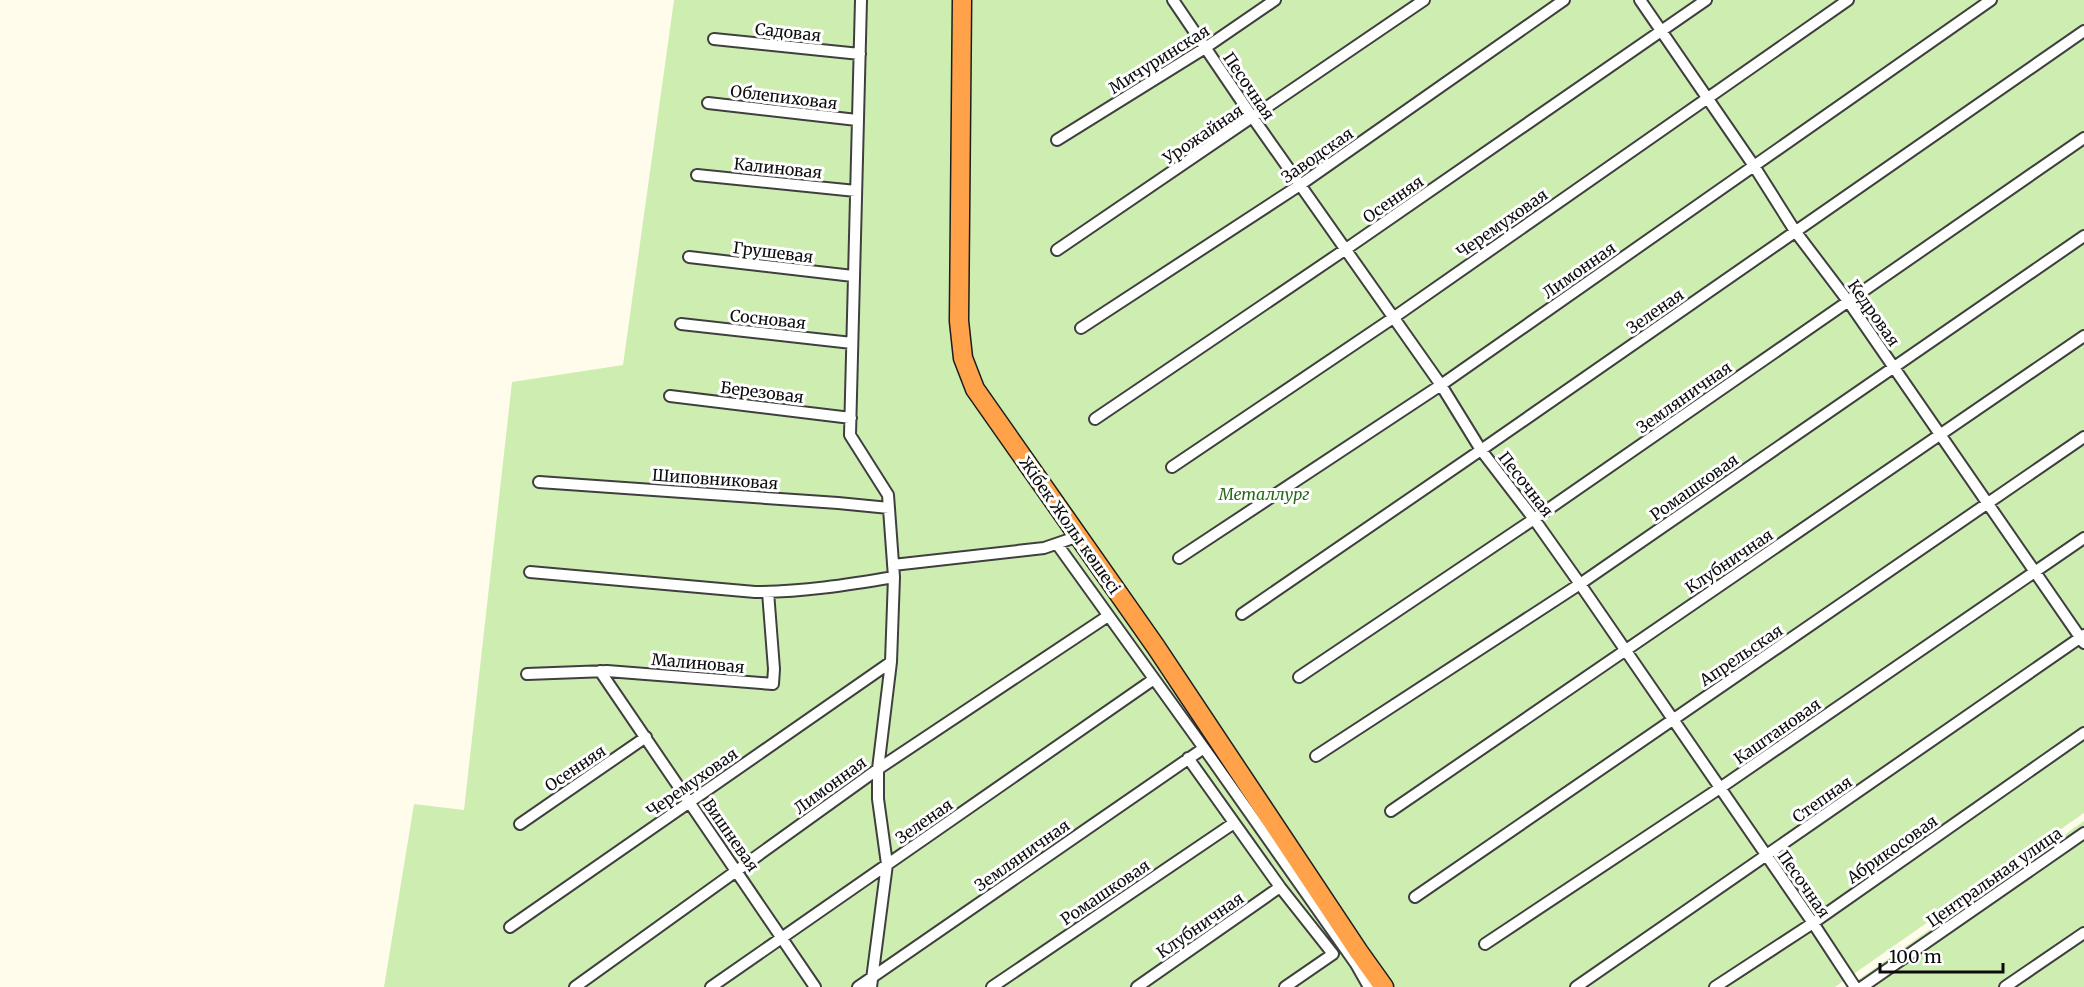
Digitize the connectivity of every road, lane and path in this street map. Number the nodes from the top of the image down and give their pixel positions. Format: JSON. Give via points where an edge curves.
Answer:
{"nodes":[{"id":1,"x":861,"y":0,"type":"edge"},
{"id":2,"x":962,"y":0,"type":"edge"},
{"id":3,"x":1173,"y":0,"type":"edge"},
{"id":4,"x":1275,"y":0,"type":"edge"},
{"id":5,"x":1424,"y":0,"type":"edge"},
{"id":6,"x":1564,"y":0,"type":"edge"},
{"id":7,"x":1640,"y":0,"type":"edge"},
{"id":8,"x":1706,"y":0,"type":"edge"},
{"id":9,"x":1848,"y":0,"type":"edge"},
{"id":10,"x":1991,"y":0,"type":"edge"},
{"id":11,"x":1662,"y":31,"type":"junction"},
{"id":12,"x":2084,"y":31,"type":"edge"},
{"id":13,"x":714,"y":39,"type":"dead end"},
{"id":14,"x":1205,"y":48,"type":"junction"},
{"id":15,"x":860,"y":54,"type":"junction"},
{"id":16,"x":1707,"y":98,"type":"junction"},
{"id":17,"x":708,"y":103,"type":"dead end"},
{"id":18,"x":1252,"y":118,"type":"junction"},
{"id":19,"x":857,"y":120,"type":"junction"},
{"id":20,"x":2084,"y":138,"type":"edge"},
{"id":21,"x":1057,"y":140,"type":"dead end"},
{"id":22,"x":1754,"y":166,"type":"junction"},
{"id":23,"x":697,"y":175,"type":"dead end"},
{"id":24,"x":1300,"y":185,"type":"junction"},
{"id":25,"x":856,"y":191,"type":"junction"},
{"id":26,"x":1795,"y":231,"type":"junction"},
{"id":27,"x":2084,"y":236,"type":"edge"},
{"id":28,"x":1346,"y":249,"type":"junction"},
{"id":29,"x":1057,"y":250,"type":"dead end"},
{"id":30,"x":689,"y":257,"type":"dead end"},
{"id":31,"x":853,"y":276,"type":"junction"},
{"id":32,"x":1848,"y":301,"type":"junction"},
{"id":33,"x":1394,"y":318,"type":"junction"},
{"id":34,"x":681,"y":324,"type":"dead end"},
{"id":35,"x":1081,"y":328,"type":"dead end"},
{"id":36,"x":2084,"y":336,"type":"edge"},
{"id":37,"x":852,"y":343,"type":"junction"},
{"id":38,"x":1894,"y":367,"type":"junction"},
{"id":39,"x":1440,"y":385,"type":"junction"},
{"id":40,"x":670,"y":396,"type":"dead end"},
{"id":41,"x":851,"y":418,"type":"junction"},
{"id":42,"x":1095,"y":419,"type":"dead end"},
{"id":43,"x":1941,"y":434,"type":"junction"},
{"id":44,"x":2084,"y":437,"type":"edge"},
{"id":45,"x":1481,"y":450,"type":"junction"},
{"id":46,"x":1172,"y":467,"type":"dead end"},
{"id":47,"x":539,"y":482,"type":"dead end"},
{"id":48,"x":1989,"y":504,"type":"junction"},
{"id":49,"x":889,"y":508,"type":"junction"},
{"id":50,"x":1534,"y":519,"type":"junction"},
{"id":51,"x":1079,"y":536,"type":"junction"},
{"id":52,"x":2084,"y":538,"type":"edge"},
{"id":53,"x":1057,"y":544,"type":"junction"},
{"id":54,"x":1179,"y":558,"type":"dead end"},
{"id":55,"x":894,"y":571,"type":"junction"},
{"id":56,"x":530,"y":572,"type":"dead end"},
{"id":57,"x":2036,"y":572,"type":"junction"},
{"id":58,"x":1580,"y":584,"type":"junction"},
{"id":59,"x":768,"y":592,"type":"junction"},
{"id":60,"x":1242,"y":614,"type":"dead end"},
{"id":61,"x":1108,"y":616,"type":"junction"},
{"id":62,"x":2083,"y":638,"type":"edge"},
{"id":63,"x":1625,"y":651,"type":"junction"},
{"id":64,"x":891,"y":662,"type":"junction"},
{"id":65,"x":600,"y":671,"type":"junction"},
{"id":66,"x":527,"y":674,"type":"dead end"},
{"id":67,"x":1299,"y":677,"type":"dead end"},
{"id":68,"x":1154,"y":679,"type":"junction"},
{"id":69,"x":1673,"y":720,"type":"junction"},
{"id":70,"x":2084,"y":733,"type":"edge"},
{"id":71,"x":646,"y":737,"type":"junction"},
{"id":72,"x":1204,"y":748,"type":"junction"},
{"id":73,"x":1316,"y":756,"type":"dead end"},
{"id":74,"x":1188,"y":758,"type":"junction"},
{"id":75,"x":878,"y":769,"type":"junction"},
{"id":76,"x":1720,"y":788,"type":"junction"},
{"id":77,"x":689,"y":802,"type":"junction"},
{"id":78,"x":1390,"y":811,"type":"dead end"},
{"id":79,"x":1234,"y":823,"type":"junction"},
{"id":80,"x":520,"y":824,"type":"dead end"},
{"id":81,"x":2084,"y":833,"type":"edge"},
{"id":82,"x":1766,"y":856,"type":"junction"},
{"id":83,"x":887,"y":864,"type":"junction"},
{"id":84,"x":737,"y":871,"type":"junction"},
{"id":85,"x":1280,"y":887,"type":"junction"},
{"id":86,"x":1415,"y":897,"type":"dead end"},
{"id":87,"x":1813,"y":923,"type":"junction"},
{"id":88,"x":510,"y":927,"type":"dead end"},
{"id":89,"x":2084,"y":933,"type":"edge"},
{"id":90,"x":781,"y":937,"type":"junction"},
{"id":91,"x":1485,"y":944,"type":"dead end"},
{"id":92,"x":872,"y":982,"type":"edge"},
{"id":93,"x":575,"y":987,"type":"edge"},
{"id":94,"x":711,"y":987,"type":"edge"},
{"id":95,"x":815,"y":987,"type":"edge"},
{"id":96,"x":858,"y":987,"type":"edge"},
{"id":97,"x":992,"y":987,"type":"edge"},
{"id":98,"x":1137,"y":987,"type":"edge"},
{"id":99,"x":1285,"y":987,"type":"edge"},
{"id":100,"x":1369,"y":987,"type":"edge"},
{"id":101,"x":1384,"y":987,"type":"edge"},
{"id":102,"x":1575,"y":987,"type":"edge"},
{"id":103,"x":1715,"y":987,"type":"edge"},
{"id":104,"x":1855,"y":987,"type":"edge"},
{"id":105,"x":1862,"y":987,"type":"edge"},
{"id":106,"x":2006,"y":987,"type":"edge"}],
"edges":[{"from":1,"to":15,"type":"street"},
{"from":2,"to":51,"type":"highway","name":"Жібек Жолы көшесі","via":[[959,321],[963,358],[975,389],[994,419]]},
{"from":3,"to":14,"type":"street","name":"Песочная"},
{"from":4,"to":14,"type":"street","name":"Мичуринская"},
{"from":5,"to":18,"type":"street","name":"Урожайная"},
{"from":6,"to":24,"type":"street","name":"Заводская"},
{"from":7,"to":11,"type":"street","name":"Кедровая"},
{"from":8,"to":11,"type":"street","name":"Осенняя"},
{"from":9,"to":16,"type":"street","name":"Черемуховая"},
{"from":10,"to":22,"type":"street","name":"Лимонная"},
{"from":11,"to":16,"type":"street","name":"Кедровая"},
{"from":11,"to":28,"type":"street","name":"Осенняя"},
{"from":12,"to":26,"type":"street","name":"Зеленая"},
{"from":13,"to":15,"type":"street","name":"Садовая"},
{"from":14,"to":18,"type":"street","name":"Песочная"},
{"from":14,"to":21,"type":"street","name":"Мичуринская"},
{"from":15,"to":19,"type":"street"},
{"from":16,"to":22,"type":"street","name":"Кедровая"},
{"from":16,"to":33,"type":"street","name":"Черемуховая"},
{"from":17,"to":19,"type":"street","name":"Облепиховая"},
{"from":18,"to":24,"type":"street","name":"Песочная"},
{"from":18,"to":29,"type":"street","name":"Урожайная"},
{"from":19,"to":25,"type":"street"},
{"from":20,"to":32,"type":"street","name":"Земляничная"},
{"from":22,"to":26,"type":"street","name":"Кедровая"},
{"from":22,"to":39,"type":"street","name":"Лимонная"},
{"from":23,"to":25,"type":"street","name":"Калиновая"},
{"from":24,"to":28,"type":"street","name":"Песочная"},
{"from":24,"to":35,"type":"street","name":"Заводская"},
{"from":25,"to":31,"type":"street"},
{"from":26,"to":32,"type":"street","name":"Кедровая"},
{"from":26,"to":45,"type":"street","name":"Зеленая"},
{"from":27,"to":38,"type":"street","name":"Ромашковая"},
{"from":28,"to":33,"type":"street","name":"Песочная"},
{"from":28,"to":42,"type":"street","name":"Осенняя"},
{"from":30,"to":31,"type":"street","name":"Грушевая"},
{"from":31,"to":37,"type":"street"},
{"from":32,"to":38,"type":"street","name":"Кедровая"},
{"from":32,"to":50,"type":"street","name":"Земляничная"},
{"from":33,"to":39,"type":"street","name":"Песочная"},
{"from":33,"to":46,"type":"street","name":"Черемуховая"},
{"from":34,"to":37,"type":"street","name":"Сосновая"},
{"from":36,"to":43,"type":"street","name":"Клубничная"},
{"from":37,"to":41,"type":"street"},
{"from":38,"to":43,"type":"street","name":"Кедровая"},
{"from":38,"to":58,"type":"street","name":"Ромашковая"},
{"from":39,"to":45,"type":"street","name":"Песочная"},
{"from":39,"to":54,"type":"street","name":"Лимонная"},
{"from":40,"to":41,"type":"street","name":"Березовая"},
{"from":41,"to":49,"type":"street","via":[[849,435],[888,495]]},
{"from":43,"to":48,"type":"street","name":"Кедровая"},
{"from":43,"to":63,"type":"street","name":"Клубничная"},
{"from":44,"to":48,"type":"street","name":"Апрельская"},
{"from":45,"to":50,"type":"street","name":"Песочная"},
{"from":45,"to":60,"type":"street","name":"Зеленая"},
{"from":47,"to":49,"type":"street","name":"Шиповниковая"},
{"from":48,"to":57,"type":"street","name":"Кедровая"},
{"from":48,"to":69,"type":"street","name":"Апрельская"},
{"from":49,"to":55,"type":"street"},
{"from":50,"to":58,"type":"street","name":"Песочная"},
{"from":50,"to":67,"type":"street","name":"Земляничная"},
{"from":51,"to":53,"type":"street"},
{"from":51,"to":101,"type":"highway","name":"Жібек Жолы көшесі"},
{"from":52,"to":57,"type":"street","name":"Каштановая"},
{"from":53,"to":55,"type":"street"},
{"from":53,"to":61,"type":"street"},
{"from":55,"to":59,"type":"street","via":[[842,586]]},
{"from":55,"to":64,"type":"street"},
{"from":56,"to":59,"type":"street"},
{"from":57,"to":62,"type":"street","name":"Кедровая"},
{"from":57,"to":76,"type":"street","name":"Каштановая"},
{"from":58,"to":63,"type":"street","name":"Песочная"},
{"from":58,"to":73,"type":"street","name":"Ромашковая"},
{"from":59,"to":65,"type":"street","name":"Малиновая","via":[[773,684]]},
{"from":61,"to":68,"type":"street"},
{"from":61,"to":75,"type":"street","name":"Лимонная"},
{"from":62,"to":82,"type":"street","name":"Степная"},
{"from":63,"to":69,"type":"street","name":"Песочная"},
{"from":63,"to":78,"type":"street","name":"Клубничная"},
{"from":64,"to":75,"type":"street"},
{"from":64,"to":77,"type":"street","name":"Черемуховая"},
{"from":65,"to":66,"type":"street","name":"Малиновая"},
{"from":65,"to":71,"type":"street","name":"Вишневая"},
{"from":68,"to":72,"type":"street"},
{"from":68,"to":83,"type":"street","name":"Зеленая"},
{"from":69,"to":76,"type":"street","name":"Песочная"},
{"from":69,"to":86,"type":"street","name":"Апрельская"},
{"from":70,"to":87,"type":"street","name":"Абрикосовая"},
{"from":71,"to":77,"type":"street","name":"Вишневая"},
{"from":71,"to":80,"type":"street","name":"Осенняя"},
{"from":72,"to":74,"type":"street","name":"Земляничная"},
{"from":72,"to":100,"type":"street"},
{"from":74,"to":79,"type":"street"},
{"from":74,"to":92,"type":"street","name":"Земляничная"},
{"from":75,"to":83,"type":"street"},
{"from":75,"to":84,"type":"street","name":"Лимонная"},
{"from":76,"to":82,"type":"street","name":"Песочная"},
{"from":76,"to":91,"type":"street","name":"Каштановая"},
{"from":77,"to":84,"type":"street","name":"Вишневая"},
{"from":77,"to":88,"type":"street","name":"Черемуховая"},
{"from":79,"to":85,"type":"street"},
{"from":79,"to":97,"type":"street","name":"Ромашковая"},
{"from":81,"to":105,"type":"street","name":"Центральная улица"},
{"from":82,"to":87,"type":"street","name":"Песочная"},
{"from":82,"to":102,"type":"street","name":"Степная"},
{"from":83,"to":90,"type":"street","name":"Зеленая"},
{"from":83,"to":92,"type":"street"},
{"from":84,"to":90,"type":"street","name":"Вишневая"},
{"from":84,"to":93,"type":"street","name":"Лимонная"},
{"from":85,"to":98,"type":"street","name":"Клубничная"},
{"from":85,"to":99,"type":"street","via":[[1333,954]]},
{"from":87,"to":103,"type":"street","name":"Абрикосовая"},
{"from":87,"to":104,"type":"street","name":"Песочная"},
{"from":89,"to":106,"type":"street"},
{"from":90,"to":94,"type":"street","name":"Зеленая"},
{"from":90,"to":95,"type":"street","name":"Вишневая"},
{"from":92,"to":96,"type":"street","name":"Земляничная"}]}
